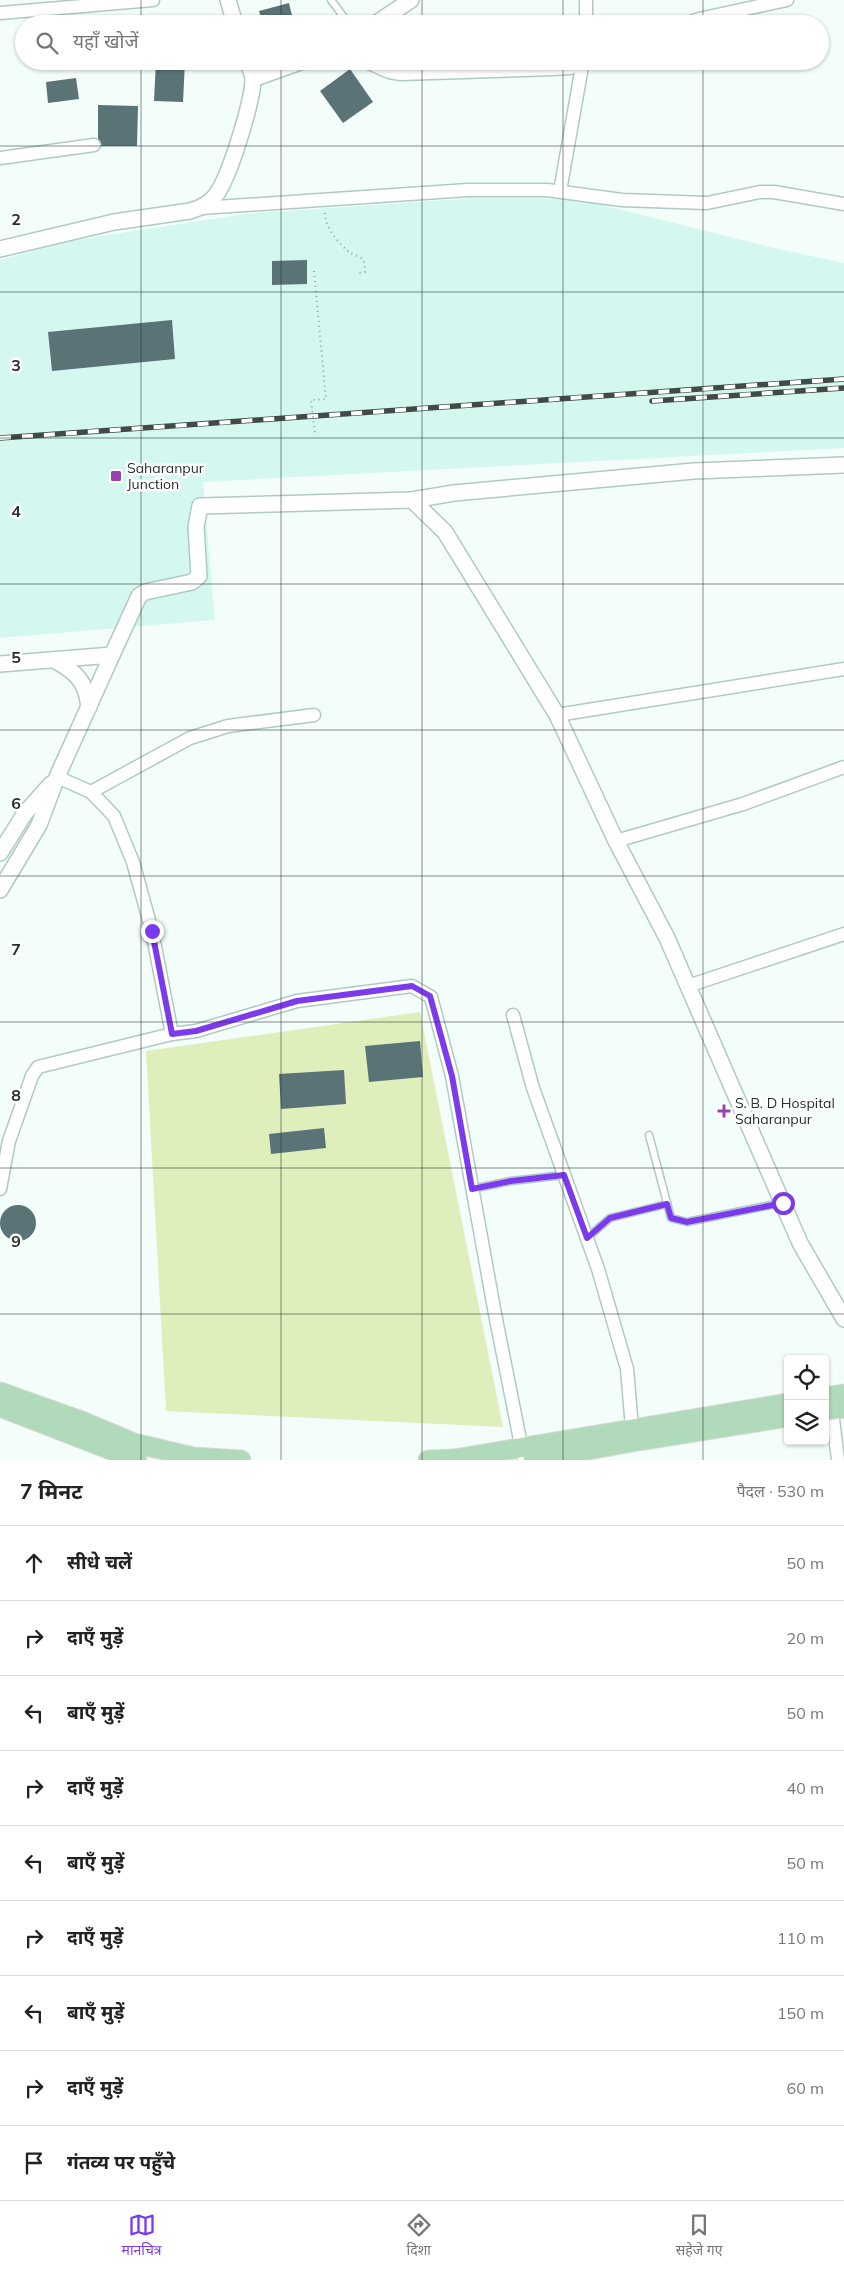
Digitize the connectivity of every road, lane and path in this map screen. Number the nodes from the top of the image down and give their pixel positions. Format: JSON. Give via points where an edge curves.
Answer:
{"nodes":[{"id":1,"x":153,"y":0,"type":"edge"},
{"id":2,"x":228,"y":0,"type":"edge"},
{"id":3,"x":331,"y":0,"type":"edge"},
{"id":4,"x":411,"y":0,"type":"edge"},
{"id":5,"x":586,"y":0,"type":"edge"},
{"id":6,"x":787,"y":0,"type":"edge"},
{"id":7,"x":0,"y":12,"type":"edge"},
{"id":8,"x":232,"y":15,"type":"edge"},
{"id":9,"x":343,"y":15,"type":"edge"},
{"id":10,"x":388,"y":15,"type":"edge"},
{"id":11,"x":586,"y":15,"type":"edge"},
{"id":12,"x":718,"y":15,"type":"edge"},
{"id":13,"x":250,"y":70,"type":"edge"},
{"id":14,"x":278,"y":70,"type":"edge"},
{"id":15,"x":384,"y":70,"type":"edge"},
{"id":16,"x":523,"y":70,"type":"edge"},
{"id":17,"x":584,"y":70,"type":"edge"},
{"id":18,"x":253,"y":79,"type":"junction"},
{"id":19,"x":94,"y":145,"type":"dead end"},
{"id":20,"x":0,"y":158,"type":"edge"},
{"id":21,"x":560,"y":191,"type":"junction"},
{"id":22,"x":324,"y":200,"type":"junction"},
{"id":23,"x":844,"y":204,"type":"edge"},
{"id":24,"x":201,"y":208,"type":"junction"},
{"id":25,"x":0,"y":249,"type":"edge"},
{"id":26,"x":314,"y":271,"type":"dead end"},
{"id":27,"x":359,"y":273,"type":"dead end"},
{"id":28,"x":314,"y":433,"type":"dead end"},
{"id":29,"x":844,"y":465,"type":"edge"},
{"id":30,"x":412,"y":500,"type":"junction"},
{"id":31,"x":112,"y":655,"type":"junction"},
{"id":32,"x":54,"y":660,"type":"junction"},
{"id":33,"x":0,"y":664,"type":"edge"},
{"id":34,"x":844,"y":669,"type":"edge"},
{"id":35,"x":89,"y":707,"type":"junction"},
{"id":36,"x":314,"y":715,"type":"dead end"},
{"id":37,"x":557,"y":715,"type":"junction"},
{"id":38,"x":844,"y":767,"type":"edge"},
{"id":39,"x":57,"y":777,"type":"junction"},
{"id":40,"x":91,"y":792,"type":"junction"},
{"id":41,"x":616,"y":841,"type":"junction"},
{"id":42,"x":0,"y":853,"type":"edge"},
{"id":43,"x":0,"y":890,"type":"edge"},
{"id":44,"x":844,"y":934,"type":"edge"},
{"id":45,"x":688,"y":986,"type":"junction"},
{"id":46,"x":513,"y":1015,"type":"dead end"},
{"id":47,"x":172,"y":1034,"type":"junction"},
{"id":48,"x":649,"y":1135,"type":"dead end"},
{"id":49,"x":564,"y":1175,"type":"junction"},
{"id":50,"x":0,"y":1188,"type":"edge"},
{"id":51,"x":472,"y":1189,"type":"junction"},
{"id":52,"x":783,"y":1203,"type":"junction"},
{"id":53,"x":667,"y":1204,"type":"junction"},
{"id":54,"x":587,"y":1238,"type":"junction"},
{"id":55,"x":844,"y":1319,"type":"edge"},
{"id":56,"x":0,"y":1392,"type":"edge"},
{"id":57,"x":844,"y":1394,"type":"edge"},
{"id":58,"x":784,"y":1405,"type":"edge"},
{"id":59,"x":0,"y":1407,"type":"edge"},
{"id":60,"x":832,"y":1407,"type":"edge"},
{"id":61,"x":784,"y":1418,"type":"edge"},
{"id":62,"x":632,"y":1428,"type":"junction"},
{"id":63,"x":80,"y":1430,"type":"junction"},
{"id":64,"x":526,"y":1456,"type":"edge"},
{"id":65,"x":838,"y":1457,"type":"edge"},
{"id":66,"x":137,"y":1460,"type":"edge"},
{"id":67,"x":241,"y":1460,"type":"edge"},
{"id":68,"x":428,"y":1460,"type":"edge"},
{"id":69,"x":454,"y":1460,"type":"edge"}],
"edges":[{"from":1,"to":7,"type":"street"},
{"from":2,"to":8,"type":"street"},
{"from":3,"to":9,"type":"lane"},
{"from":4,"to":10,"type":"street"},
{"from":5,"to":11,"type":"street"},
{"from":6,"to":12,"type":"street"},
{"from":13,"to":18,"type":"street"},
{"from":14,"to":18,"type":"street"},
{"from":15,"to":16,"type":"street","via":[[401,74]]},
{"from":17,"to":21,"type":"street"},
{"from":18,"to":24,"type":"street","via":[[243,128],[223,183],[215,196]]},
{"from":19,"to":20,"type":"street"},
{"from":21,"to":22,"type":"street","via":[[468,190]]},
{"from":21,"to":23,"type":"street","via":[[622,200],[707,203],[774,192]]},
{"from":22,"to":24,"type":"street"},
{"from":22,"to":27,"type":"path","via":[[325,221],[336,238],[364,262],[365,272]]},
{"from":24,"to":25,"type":"street","via":[[114,222]]},
{"from":26,"to":28,"type":"path","bridge":true,"via":[[326,399],[311,400]]},
{"from":29,"to":30,"type":"street","via":[[694,471],[454,493]]},
{"from":30,"to":31,"type":"street","via":[[200,506],[196,527],[199,576],[192,582],[139,596]]},
{"from":30,"to":37,"type":"street","via":[[446,532]]},
{"from":31,"to":32,"type":"street"},
{"from":31,"to":35,"type":"street"},
{"from":32,"to":33,"type":"street"},
{"from":32,"to":35,"type":"street","via":[[79,678],[87,692]]},
{"from":34,"to":37,"type":"street"},
{"from":35,"to":39,"type":"street"},
{"from":36,"to":40,"type":"street","via":[[228,726],[190,738]]},
{"from":37,"to":41,"type":"street"},
{"from":38,"to":41,"type":"street","via":[[743,804]]},
{"from":39,"to":40,"type":"street"},
{"from":39,"to":42,"type":"street","via":[[25,813]]},
{"from":39,"to":43,"type":"street","via":[[39,825]]},
{"from":40,"to":47,"type":"street","via":[[114,816],[133,862],[152,931]]},
{"from":41,"to":45,"type":"street","via":[[667,938]]},
{"from":44,"to":45,"type":"street"},
{"from":45,"to":52,"type":"street"},
{"from":46,"to":49,"type":"street","via":[[533,1088]]},
{"from":47,"to":50,"type":"street","via":[[38,1067],[9,1141]]},
{"from":47,"to":51,"type":"street","via":[[196,1031],[297,1001],[412,986],[430,996],[452,1076]]},
{"from":48,"to":53,"type":"lane"},
{"from":49,"to":51,"type":"lane"},
{"from":49,"to":54,"type":"street"},
{"from":51,"to":64,"type":"street"},
{"from":52,"to":53,"type":"lane","via":[[687,1222],[671,1218]]},
{"from":52,"to":55,"type":"street","via":[[800,1244]]},
{"from":53,"to":54,"type":"lane","via":[[610,1218]]},
{"from":54,"to":62,"type":"street","via":[[627,1369]]},
{"from":56,"to":63,"type":"main road"},
{"from":57,"to":60,"type":"main road"},
{"from":58,"to":62,"type":"main road"},
{"from":59,"to":63,"type":"main road"},
{"from":60,"to":65,"type":"street"},
{"from":61,"to":64,"type":"main road"},
{"from":62,"to":64,"type":"main road"},
{"from":63,"to":66,"type":"main road"},
{"from":63,"to":67,"type":"main road","via":[[193,1457]]},
{"from":64,"to":69,"type":"main road"},
{"from":68,"to":69,"type":"main road"}]}
